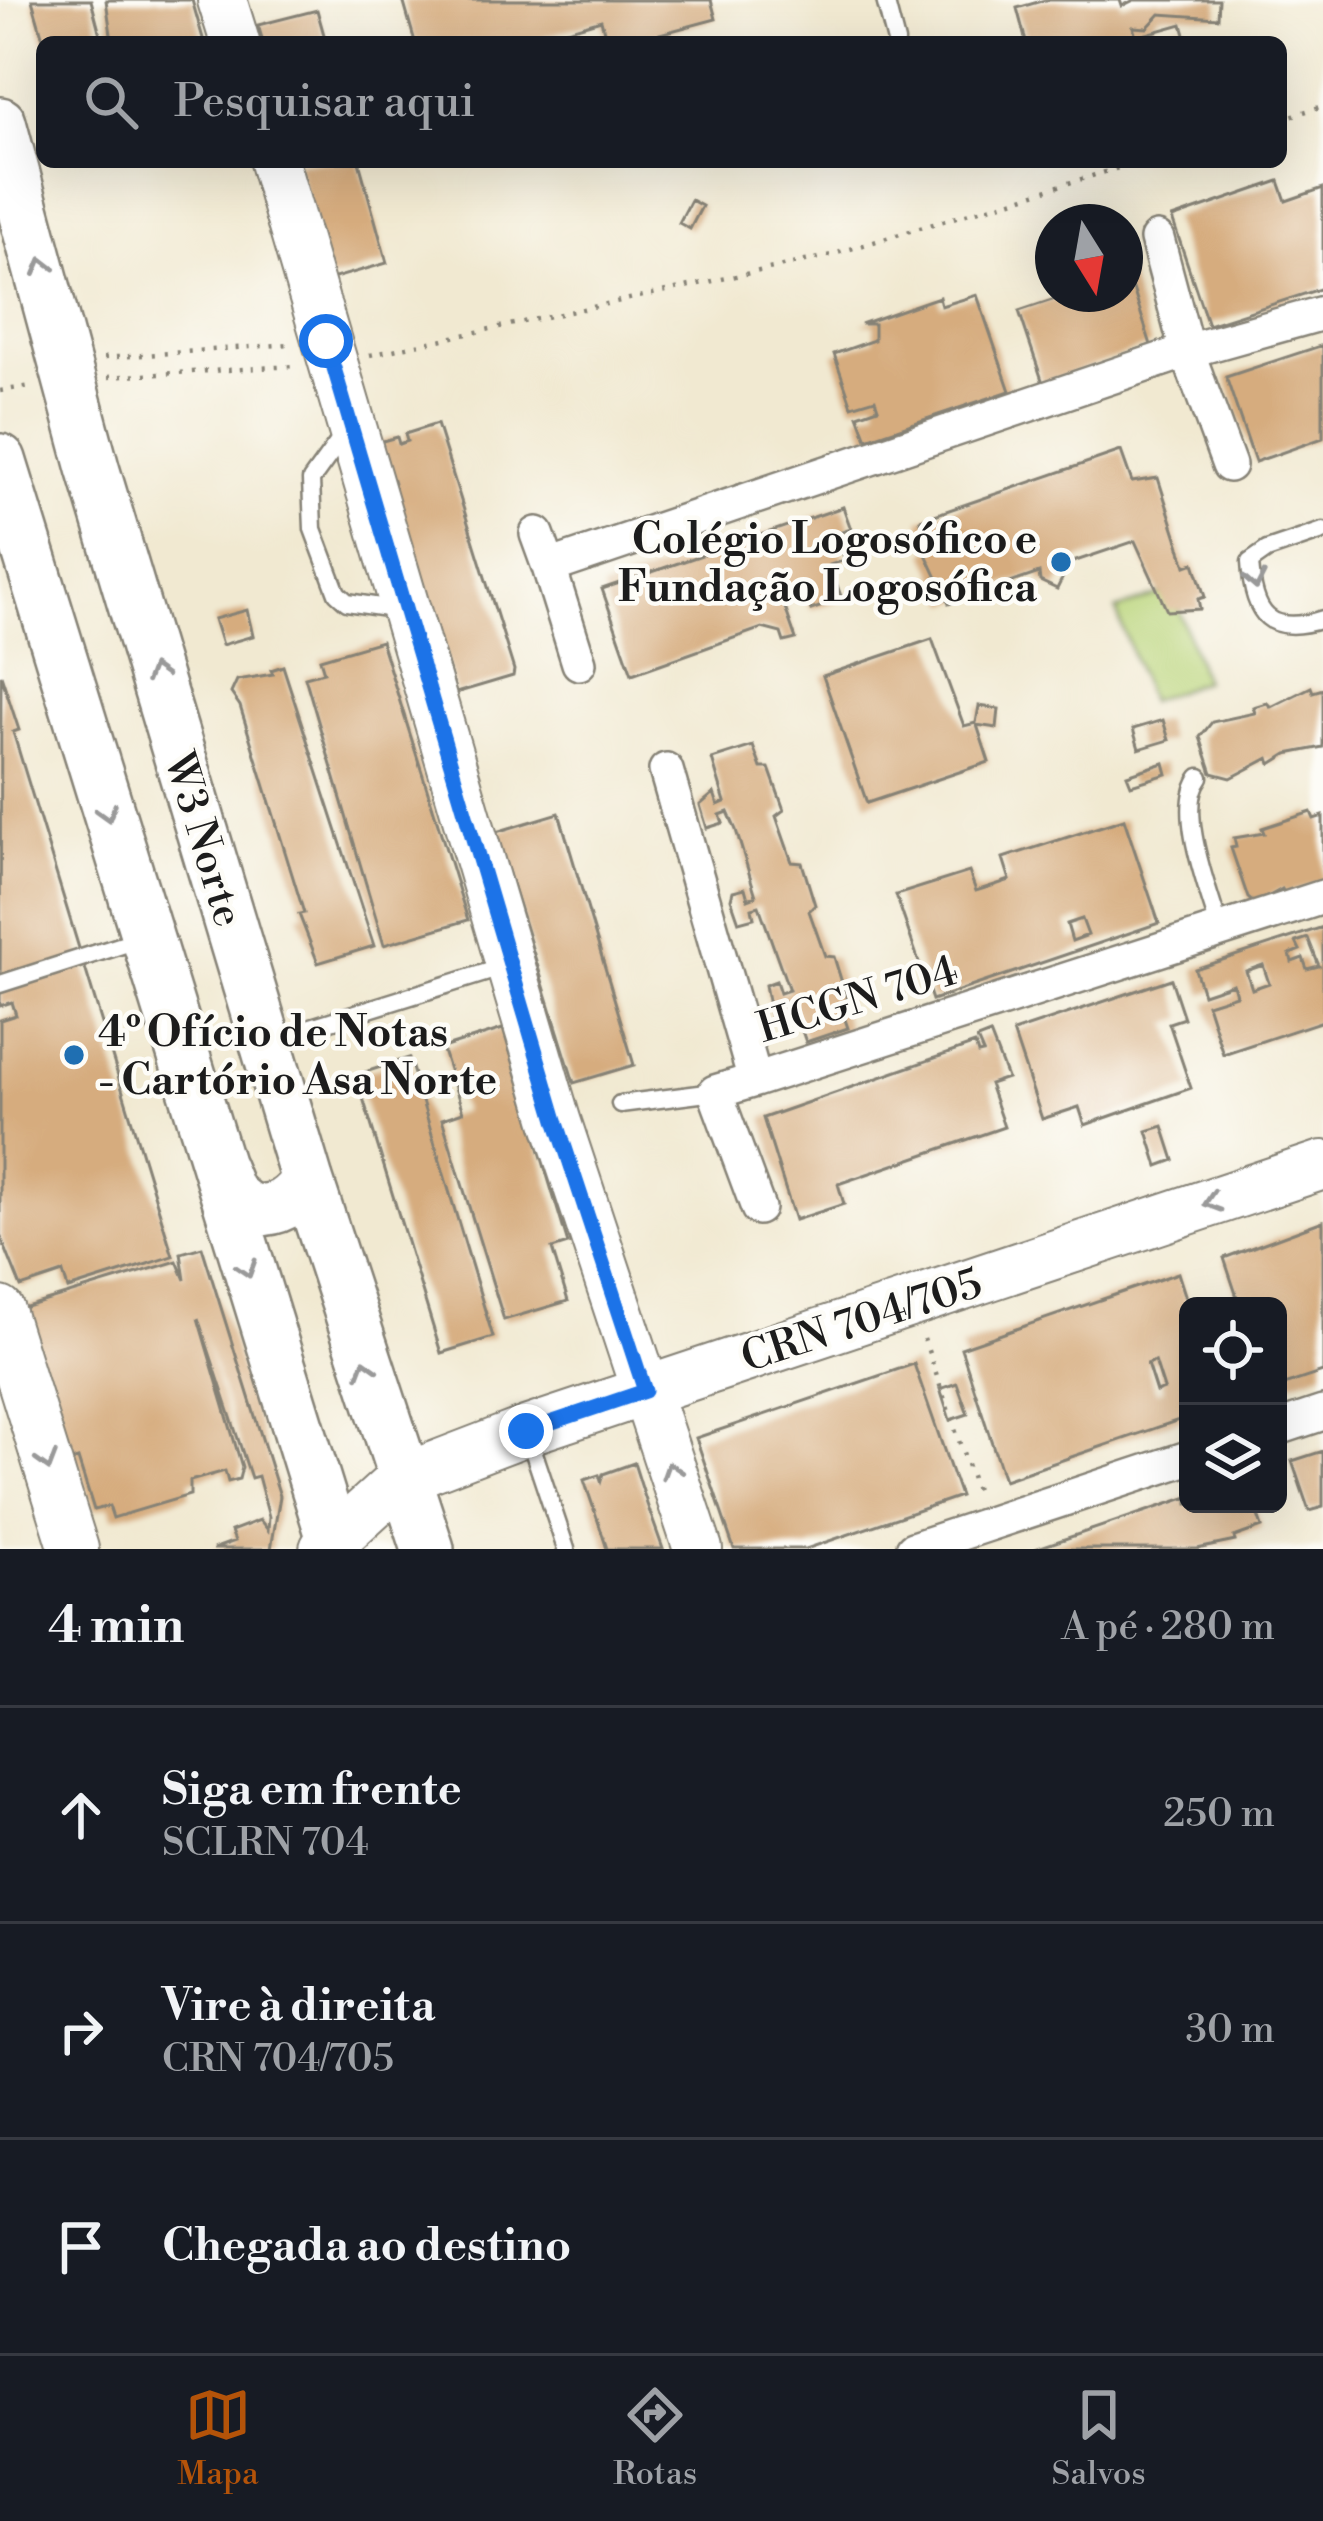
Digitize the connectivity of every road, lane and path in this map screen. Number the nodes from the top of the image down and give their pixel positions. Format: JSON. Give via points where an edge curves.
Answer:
{"nodes":[{"id":1,"x":222,"y":0,"type":"edge"},
{"id":2,"x":885,"y":0,"type":"edge"},
{"id":3,"x":234,"y":36,"type":"edge"},
{"id":4,"x":894,"y":36,"type":"edge"},
{"id":5,"x":1323,"y":106,"type":"edge"},
{"id":6,"x":1287,"y":117,"type":"edge"},
{"id":7,"x":0,"y":124,"type":"edge"},
{"id":8,"x":276,"y":168,"type":"edge"},
{"id":9,"x":1118,"y":168,"type":"edge"},
{"id":10,"x":1156,"y":239,"type":"dead end"},
{"id":11,"x":1323,"y":313,"type":"edge"},
{"id":12,"x":1187,"y":351,"type":"junction"},
{"id":13,"x":329,"y":352,"type":"junction"},
{"id":14,"x":69,"y":370,"type":"junction"},
{"id":15,"x":0,"y":391,"type":"edge"},
{"id":16,"x":351,"y":426,"type":"junction"},
{"id":17,"x":0,"y":460,"type":"edge"},
{"id":18,"x":1229,"y":465,"type":"dead end"},
{"id":19,"x":1323,"y":531,"type":"edge"},
{"id":20,"x":537,"y":534,"type":"dead end"},
{"id":21,"x":549,"y":567,"type":"junction"},
{"id":22,"x":407,"y":611,"type":"junction"},
{"id":23,"x":1323,"y":619,"type":"edge"},
{"id":24,"x":579,"y":663,"type":"dead end"},
{"id":25,"x":666,"y":770,"type":"dead end"},
{"id":26,"x":1200,"y":778,"type":"dead end"},
{"id":27,"x":1323,"y":897,"type":"edge"},
{"id":28,"x":1220,"y":930,"type":"junction"},
{"id":29,"x":145,"y":937,"type":"junction"},
{"id":30,"x":513,"y":964,"type":"junction"},
{"id":31,"x":0,"y":984,"type":"edge"},
{"id":32,"x":304,"y":1029,"type":"dead end"},
{"id":33,"x":754,"y":1080,"type":"junction"},
{"id":34,"x":716,"y":1092,"type":"junction"},
{"id":35,"x":620,"y":1103,"type":"dead end"},
{"id":36,"x":199,"y":1118,"type":"junction"},
{"id":37,"x":1323,"y":1165,"type":"edge"},
{"id":38,"x":307,"y":1180,"type":"junction"},
{"id":39,"x":758,"y":1208,"type":"dead end"},
{"id":40,"x":912,"y":1303,"type":"junction"},
{"id":41,"x":0,"y":1311,"type":"edge"},
{"id":42,"x":645,"y":1391,"type":"junction"},
{"id":43,"x":1323,"y":1413,"type":"edge"},
{"id":44,"x":1287,"y":1425,"type":"edge"},
{"id":45,"x":526,"y":1431,"type":"junction"},
{"id":46,"x":1179,"y":1461,"type":"edge"},
{"id":47,"x":401,"y":1479,"type":"junction"},
{"id":48,"x":988,"y":1524,"type":"junction"},
{"id":49,"x":331,"y":1547,"type":"edge"},
{"id":50,"x":74,"y":1549,"type":"edge"},
{"id":51,"x":428,"y":1549,"type":"edge"},
{"id":52,"x":566,"y":1549,"type":"edge"},
{"id":53,"x":698,"y":1549,"type":"edge"},
{"id":54,"x":913,"y":1549,"type":"edge"}],
"edges":[{"from":1,"to":3,"type":"street"},
{"from":2,"to":4,"type":"lane"},
{"from":5,"to":6,"type":"path"},
{"from":14,"to":7,"type":"main road","name":"W3 Norte","one_way":true},
{"from":8,"to":13,"type":"street"},
{"from":9,"to":13,"type":"path","via":[[824,257]]},
{"from":10,"to":12,"type":"street"},
{"from":11,"to":12,"type":"street"},
{"from":12,"to":18,"type":"street"},
{"from":12,"to":21,"type":"street"},
{"from":13,"to":14,"type":"path"},
{"from":13,"to":14,"type":"path"},
{"from":13,"to":16,"type":"street"},
{"from":14,"to":15,"type":"path"},
{"from":38,"to":14,"type":"main road","name":"W3 Norte","one_way":true},
{"from":16,"to":22,"type":"street"},
{"from":16,"to":22,"type":"lane","via":[[311,480],[313,529],[347,602]]},
{"from":17,"to":29,"type":"main road","name":"W3 Norte","one_way":true},
{"from":19,"to":23,"type":"lane","one_way":true,"via":[[1250,562],[1271,622],[1295,628]]},
{"from":20,"to":21,"type":"street"},
{"from":21,"to":24,"type":"street"},
{"from":22,"to":30,"type":"street"},
{"from":25,"to":33,"type":"street","name":"HCGN 704"},
{"from":26,"to":28,"type":"lane","via":[[1191,792],[1197,848]]},
{"from":27,"to":28,"type":"street","name":"HCGN 704"},
{"from":28,"to":33,"type":"street","name":"HCGN 704"},
{"from":29,"to":31,"type":"lane"},
{"from":29,"to":36,"type":"main road","name":"W3 Norte"},
{"from":30,"to":32,"type":"lane"},
{"from":30,"to":42,"type":"street"},
{"from":33,"to":34,"type":"street"},
{"from":34,"to":35,"type":"lane"},
{"from":34,"to":39,"type":"street"},
{"from":36,"to":38,"type":"main road","via":[[238,1205],[279,1207]]},
{"from":36,"to":49,"type":"main road","name":"W3 Norte","one_way":true},
{"from":37,"to":40,"type":"street","name":"CRN 704/705","one_way":true},
{"from":47,"to":38,"type":"main road","name":"W3 Norte","one_way":true},
{"from":40,"to":42,"type":"street","name":"CRN 704/705"},
{"from":40,"to":48,"type":"path"},
{"from":41,"to":50,"type":"street","one_way":true},
{"from":42,"to":45,"type":"street","name":"CRN 704/705"},
{"from":53,"to":42,"type":"street","one_way":true},
{"from":43,"to":44,"type":"street"},
{"from":45,"to":47,"type":"street","name":"CRN 704/705"},
{"from":45,"to":52,"type":"lane"},
{"from":46,"to":48,"type":"street"},
{"from":47,"to":49,"type":"street"},
{"from":47,"to":51,"type":"main road","name":"W3 Norte"},
{"from":48,"to":54,"type":"street"}]}
